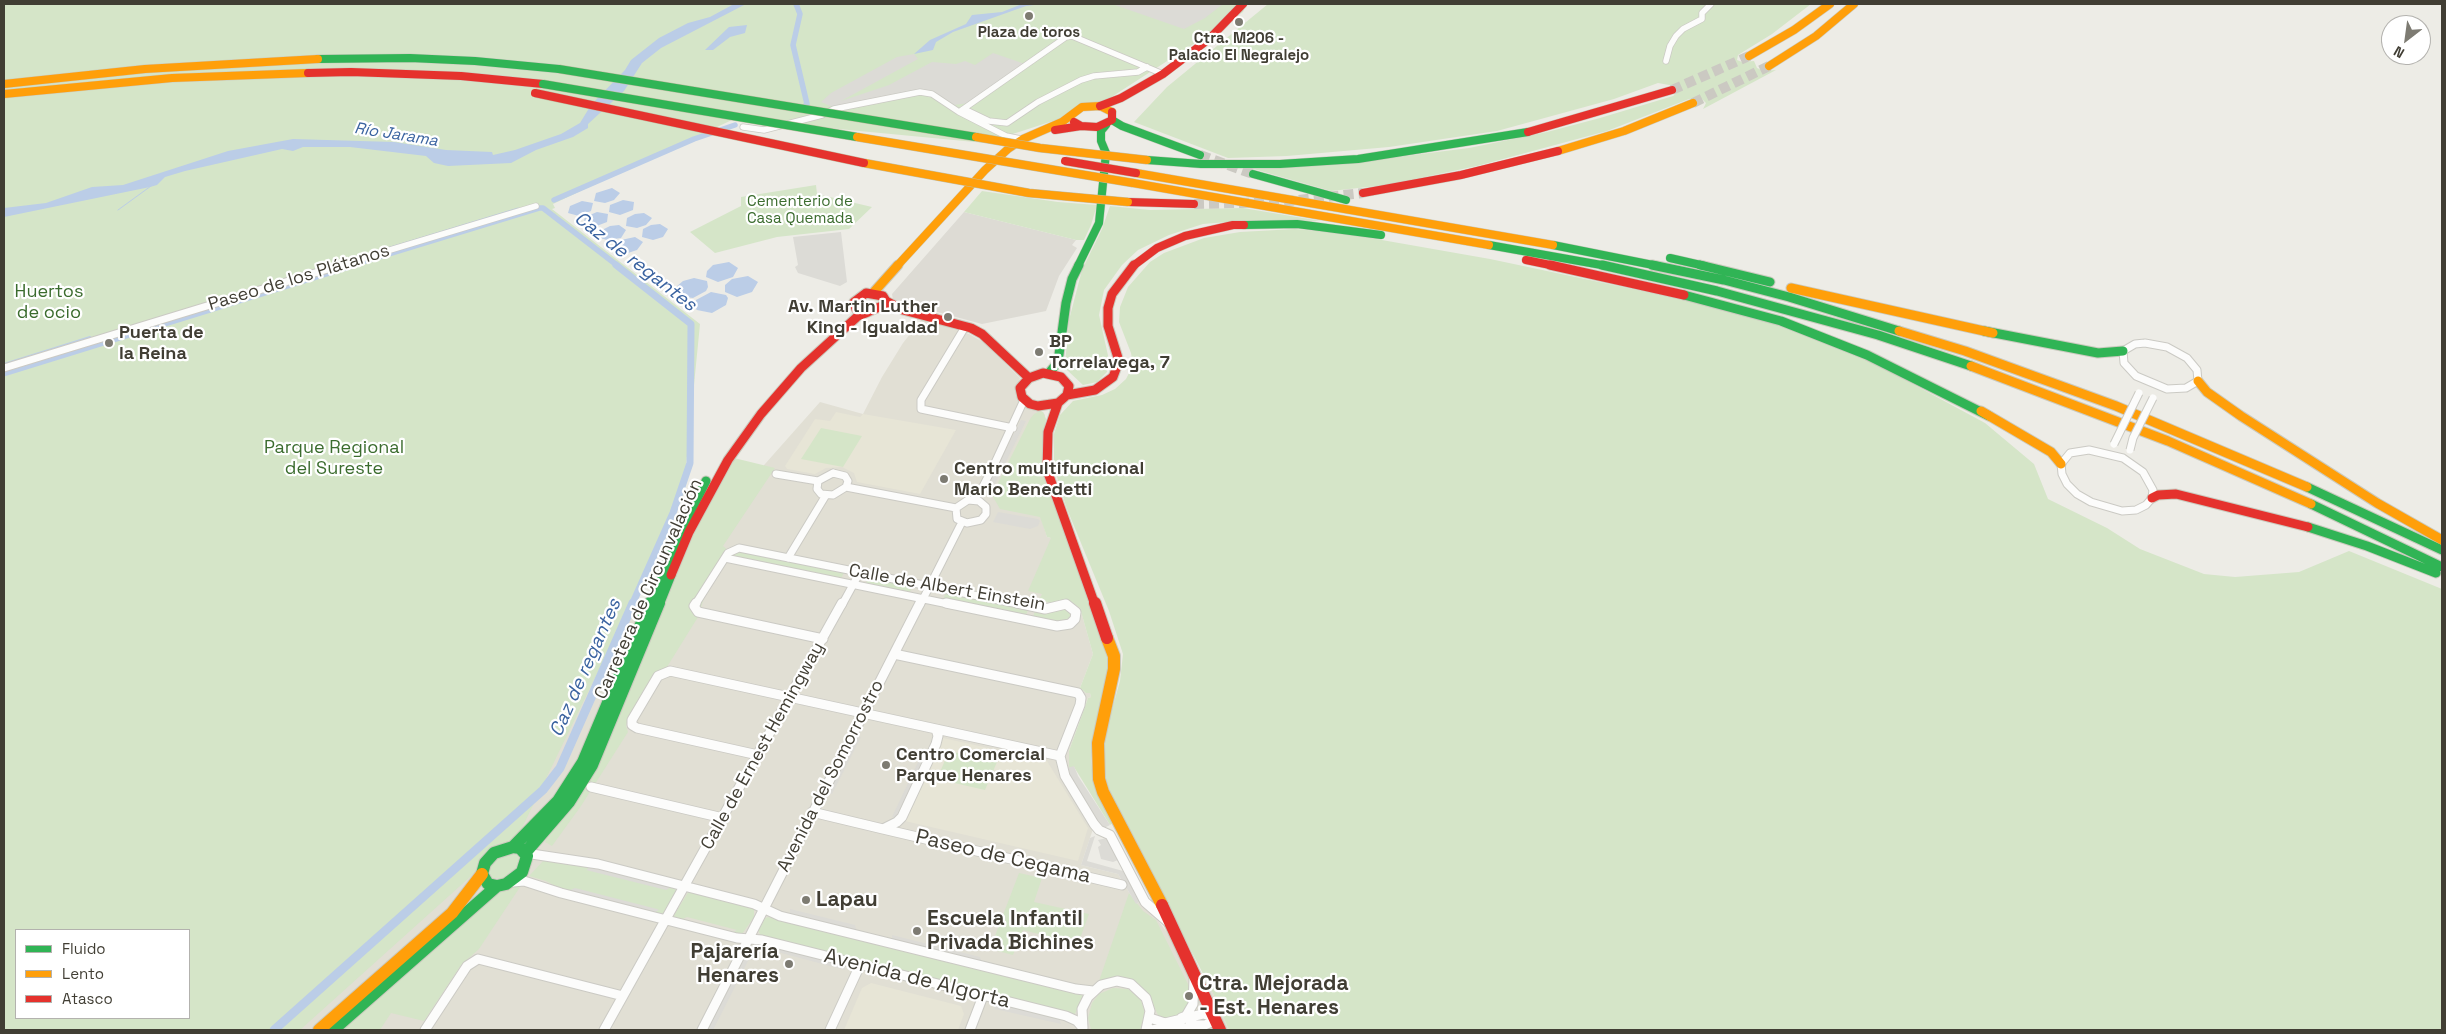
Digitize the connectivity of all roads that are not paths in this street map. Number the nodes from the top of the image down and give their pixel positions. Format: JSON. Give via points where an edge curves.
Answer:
{"nodes":[{"id":1,"x":1243,"y":4,"type":"edge"},
{"id":2,"x":1249,"y":4,"type":"edge"},
{"id":3,"x":1711,"y":4,"type":"edge"},
{"id":4,"x":1830,"y":4,"type":"edge"},
{"id":5,"x":1854,"y":4,"type":"edge"},
{"id":6,"x":1750,"y":56,"type":"tunnel mouth"},
{"id":7,"x":1666,"y":61,"type":"dead end"},
{"id":8,"x":1769,"y":66,"type":"tunnel mouth"},
{"id":9,"x":1147,"y":67,"type":"junction"},
{"id":10,"x":1163,"y":74,"type":"junction"},
{"id":11,"x":547,"y":81,"type":"junction"},
{"id":12,"x":4,"y":84,"type":"edge"},
{"id":13,"x":1672,"y":90,"type":"tunnel mouth"},
{"id":14,"x":4,"y":94,"type":"edge"},
{"id":15,"x":1693,"y":103,"type":"tunnel mouth"},
{"id":16,"x":1100,"y":106,"type":"junction"},
{"id":17,"x":962,"y":111,"type":"junction"},
{"id":18,"x":1072,"y":116,"type":"junction"},
{"id":19,"x":1110,"y":119,"type":"junction"},
{"id":20,"x":743,"y":127,"type":"dead end"},
{"id":21,"x":1085,"y":127,"type":"junction"},
{"id":22,"x":1006,"y":136,"type":"junction"},
{"id":23,"x":1023,"y":139,"type":"junction"},
{"id":24,"x":1102,"y":141,"type":"junction"},
{"id":25,"x":1008,"y":149,"type":"junction"},
{"id":26,"x":1200,"y":155,"type":"tunnel mouth"},
{"id":27,"x":1253,"y":174,"type":"tunnel mouth"},
{"id":28,"x":1134,"y":178,"type":"junction"},
{"id":29,"x":1363,"y":193,"type":"tunnel mouth"},
{"id":30,"x":1194,"y":204,"type":"tunnel mouth"},
{"id":31,"x":536,"y":206,"type":"dead end"},
{"id":32,"x":1717,"y":291,"type":"junction"},
{"id":33,"x":1789,"y":297,"type":"junction"},
{"id":34,"x":878,"y":302,"type":"junction"},
{"id":35,"x":856,"y":309,"type":"junction"},
{"id":36,"x":965,"y":326,"type":"junction"},
{"id":37,"x":1993,"y":333,"type":"junction"},
{"id":38,"x":2123,"y":352,"type":"junction"},
{"id":39,"x":4,"y":368,"type":"edge"},
{"id":40,"x":1055,"y":375,"type":"junction"},
{"id":41,"x":2136,"y":376,"type":"junction"},
{"id":42,"x":1029,"y":378,"type":"junction"},
{"id":43,"x":2198,"y":381,"type":"junction"},
{"id":44,"x":2167,"y":389,"type":"junction"},
{"id":45,"x":1062,"y":399,"type":"junction"},
{"id":46,"x":1024,"y":400,"type":"junction"},
{"id":47,"x":1040,"y":406,"type":"junction"},
{"id":48,"x":1989,"y":416,"type":"junction"},
{"id":49,"x":1018,"y":417,"type":"junction"},
{"id":50,"x":1013,"y":428,"type":"junction"},
{"id":51,"x":1048,"y":432,"type":"junction"},
{"id":52,"x":2100,"y":451,"type":"junction"},
{"id":53,"x":2061,"y":464,"type":"junction"},
{"id":54,"x":2133,"y":464,"type":"junction"},
{"id":55,"x":776,"y":474,"type":"dead end"},
{"id":56,"x":818,"y":482,"type":"junction"},
{"id":57,"x":846,"y":488,"type":"junction"},
{"id":58,"x":826,"y":495,"type":"junction"},
{"id":59,"x":977,"y":497,"type":"junction"},
{"id":60,"x":2152,"y":498,"type":"junction"},
{"id":61,"x":956,"y":508,"type":"junction"},
{"id":62,"x":962,"y":522,"type":"junction"},
{"id":63,"x":2442,"y":540,"type":"edge"},
{"id":64,"x":2442,"y":550,"type":"edge"},
{"id":65,"x":724,"y":558,"type":"junction"},
{"id":66,"x":788,"y":558,"type":"junction"},
{"id":67,"x":2442,"y":567,"type":"edge"},
{"id":68,"x":860,"y":572,"type":"junction"},
{"id":69,"x":2442,"y":576,"type":"edge"},
{"id":70,"x":853,"y":584,"type":"junction"},
{"id":71,"x":928,"y":586,"type":"junction"},
{"id":72,"x":922,"y":598,"type":"junction"},
{"id":73,"x":822,"y":639,"type":"junction"},
{"id":74,"x":894,"y":654,"type":"junction"},
{"id":75,"x":790,"y":696,"type":"junction"},
{"id":76,"x":863,"y":713,"type":"junction"},
{"id":77,"x":936,"y":729,"type":"junction"},
{"id":78,"x":758,"y":755,"type":"junction"},
{"id":79,"x":1060,"y":756,"type":"junction"},
{"id":80,"x":591,"y":787,"type":"dead end"},
{"id":81,"x":812,"y":812,"type":"junction"},
{"id":82,"x":723,"y":818,"type":"junction"},
{"id":83,"x":883,"y":830,"type":"junction"},
{"id":84,"x":540,"y":833,"type":"junction"},
{"id":85,"x":513,"y":847,"type":"junction"},
{"id":86,"x":525,"y":853,"type":"junction"},
{"id":87,"x":546,"y":855,"type":"junction"},
{"id":88,"x":482,"y":874,"type":"junction"},
{"id":89,"x":511,"y":882,"type":"junction"},
{"id":90,"x":1122,"y":885,"type":"dead end"},
{"id":91,"x":497,"y":886,"type":"junction"},
{"id":92,"x":684,"y":886,"type":"junction"},
{"id":93,"x":764,"y":908,"type":"junction"},
{"id":94,"x":666,"y":920,"type":"junction"},
{"id":95,"x":1174,"y":929,"type":"junction"},
{"id":96,"x":748,"y":938,"type":"junction"},
{"id":97,"x":1190,"y":963,"type":"junction"},
{"id":98,"x":860,"y":965,"type":"junction"},
{"id":99,"x":1093,"y":991,"type":"junction"},
{"id":100,"x":623,"y":996,"type":"junction"},
{"id":101,"x":983,"y":996,"type":"junction"},
{"id":102,"x":1150,"y":1018,"type":"junction"},
{"id":103,"x":1218,"y":1023,"type":"edge"},
{"id":104,"x":1177,"y":1024,"type":"junction"},
{"id":105,"x":1084,"y":1029,"type":"edge"},
{"id":106,"x":319,"y":1030,"type":"edge"},
{"id":107,"x":333,"y":1030,"type":"edge"},
{"id":108,"x":425,"y":1030,"type":"edge"},
{"id":109,"x":604,"y":1030,"type":"edge"},
{"id":110,"x":702,"y":1030,"type":"edge"},
{"id":111,"x":830,"y":1030,"type":"edge"},
{"id":112,"x":970,"y":1030,"type":"edge"},
{"id":113,"x":1146,"y":1030,"type":"edge"},
{"id":114,"x":1150,"y":1030,"type":"edge"},
{"id":115,"x":1200,"y":1030,"type":"edge"}],
"edges":[{"from":1,"to":10,"type":"main road","name":"Carretera de Circunvalación","via":[[1209,39]]},
{"from":2,"to":19,"type":"main road","name":"Carretera de Circunvalación","via":[[1199,54]]},
{"from":3,"to":7,"type":"street","via":[[1702,13],[1702,19],[1676,36]]},
{"from":4,"to":6,"type":"main road"},
{"from":5,"to":8,"type":"main road","via":[[1816,36]]},
{"from":9,"to":10,"type":"street"},
{"from":9,"to":17,"type":"street","via":[[1138,72],[1082,80],[1038,102],[1007,123],[989,121]]},
{"from":9,"to":17,"type":"street","via":[[1072,36],[1066,37]]},
{"from":10,"to":16,"type":"main road","name":"Carretera de Circunvalación"},
{"from":11,"to":12,"type":"main road","via":[[474,61],[410,58],[288,59],[144,69]]},
{"from":11,"to":13,"type":"main road","bridge":true,"via":[[1040,148],[1201,164],[1280,164],[1412,152],[1557,125]]},
{"from":11,"to":14,"type":"main road","via":[[399,72],[326,73],[172,78]]},
{"from":11,"to":28,"type":"main road","bridge":true},
{"from":11,"to":30,"type":"main road","bridge":true,"via":[[899,170],[1028,193]]},
{"from":15,"to":29,"type":"main road","via":[[1624,131],[1544,155],[1461,175]]},
{"from":16,"to":18,"type":"main road","name":"Carretera de Circunvalación","via":[[1082,107]]},
{"from":16,"to":19,"type":"main road"},
{"from":17,"to":20,"type":"street","via":[[932,94],[920,92],[834,109],[764,130]]},
{"from":17,"to":22,"type":"street"},
{"from":18,"to":21,"type":"main road","via":[[1073,121]]},
{"from":18,"to":23,"type":"main road","name":"Carretera de Circunvalación"},
{"from":19,"to":21,"type":"main road","name":"Carretera de Circunvalación"},
{"from":19,"to":24,"type":"main road","via":[[1101,131]]},
{"from":19,"to":26,"type":"main road"},
{"from":21,"to":24,"type":"main road"},
{"from":21,"to":34,"type":"main road","name":"Carretera de Circunvalación","via":[[1063,127],[1041,135],[1007,157]]},
{"from":22,"to":23,"type":"street"},
{"from":22,"to":25,"type":"street","via":[[1010,143]]},
{"from":23,"to":25,"type":"main road","name":"Carretera de Circunvalación"},
{"from":24,"to":40,"type":"main road","via":[[1106,153],[1099,223],[1068,291]]},
{"from":25,"to":34,"type":"main road","name":"Carretera de Circunvalación","via":[[985,170],[888,279]]},
{"from":27,"to":37,"type":"main road","via":[[1350,201],[1651,254],[1837,300]]},
{"from":28,"to":32,"type":"main road","via":[[1519,249]]},
{"from":28,"to":33,"type":"main road","via":[[1588,251]]},
{"from":31,"to":39,"type":"street","name":"Paseo de los Plátanos"},
{"from":32,"to":48,"type":"main road","via":[[1872,350]]},
{"from":32,"to":67,"type":"main road","via":[[1878,335],[2048,394],[2271,485]]},
{"from":33,"to":37,"type":"main road"},
{"from":33,"to":64,"type":"main road","via":[[1965,351],[2116,406],[2276,472]]},
{"from":34,"to":35,"type":"main road"},
{"from":34,"to":35,"type":"main road","name":"Carretera de Circunvalación","via":[[857,298],[854,302]]},
{"from":34,"to":36,"type":"main road"},
{"from":34,"to":84,"type":"main road","name":"Carretera de Circunvalación","via":[[858,316],[779,391],[728,460],[689,532],[592,765],[569,802]]},
{"from":35,"to":85,"type":"main road","name":"Carretera de Circunvalación","via":[[772,390],[719,459],[681,531],[583,762],[558,801]]},
{"from":36,"to":42,"type":"main road","via":[[982,334]]},
{"from":36,"to":50,"type":"street","via":[[921,400],[921,409]]},
{"from":37,"to":38,"type":"main road","via":[[2098,353]]},
{"from":38,"to":41,"type":"street","via":[[2124,364]]},
{"from":38,"to":43,"type":"street","via":[[2135,344],[2167,347],[2193,364],[2198,370]]},
{"from":40,"to":42,"type":"main road"},
{"from":40,"to":45,"type":"main road","via":[[1068,386]]},
{"from":41,"to":44,"type":"street"},
{"from":41,"to":52,"type":"street","bridge":true,"via":[[2139,393],[2114,444]]},
{"from":42,"to":46,"type":"main road","via":[[1020,388]]},
{"from":43,"to":44,"type":"street","via":[[2186,388]]},
{"from":43,"to":63,"type":"main road","via":[[2207,392],[2242,416]]},
{"from":44,"to":54,"type":"street","bridge":true,"via":[[2153,398],[2140,422],[2130,450]]},
{"from":45,"to":47,"type":"main road"},
{"from":45,"to":48,"type":"main road","via":[[1095,390],[1113,377],[1118,361],[1108,326],[1108,308],[1117,284],[1147,254],[1171,241],[1207,230],[1233,225],[1297,224],[1391,236],[1514,258],[1714,302],[1824,336]]},
{"from":45,"to":51,"type":"main road"},
{"from":46,"to":47,"type":"main road"},
{"from":46,"to":49,"type":"street"},
{"from":47,"to":49,"type":"street"},
{"from":47,"to":51,"type":"main road","via":[[1049,413]]},
{"from":48,"to":53,"type":"main road","via":[[2051,452]]},
{"from":49,"to":50,"type":"street"},
{"from":50,"to":59,"type":"street"},
{"from":51,"to":95,"type":"main road","via":[[1046,461],[1051,484],[1114,656],[1097,749],[1099,779]]},
{"from":52,"to":53,"type":"street","via":[[2070,454]]},
{"from":52,"to":54,"type":"street"},
{"from":53,"to":60,"type":"street","via":[[2067,484],[2091,502],[2106,508],[2136,510]]},
{"from":54,"to":60,"type":"street","via":[[2149,481]]},
{"from":55,"to":56,"type":"street"},
{"from":56,"to":57,"type":"street","via":[[828,475],[841,474],[847,479]]},
{"from":56,"to":58,"type":"street","via":[[817,489]]},
{"from":57,"to":58,"type":"street","via":[[837,494]]},
{"from":57,"to":61,"type":"street"},
{"from":58,"to":66,"type":"street"},
{"from":59,"to":61,"type":"street"},
{"from":59,"to":62,"type":"street","via":[[986,507],[984,517],[972,523]]},
{"from":60,"to":69,"type":"main road","via":[[2176,494],[2281,519],[2367,546]]},
{"from":61,"to":62,"type":"street","via":[[956,516]]},
{"from":62,"to":71,"type":"street","name":"Avenida del Somorrostro"},
{"from":65,"to":66,"type":"street","name":"Calle de Albert Einstein","via":[[739,548]]},
{"from":65,"to":70,"type":"street","name":"Calle de Albert Einstein"},
{"from":65,"to":73,"type":"street","via":[[695,605],[696,611]]},
{"from":66,"to":68,"type":"street","name":"Calle de Albert Einstein"},
{"from":68,"to":70,"type":"street","name":"Calle de Ernest Hemingway"},
{"from":68,"to":71,"type":"street","name":"Calle de Albert Einstein"},
{"from":70,"to":72,"type":"street","name":"Calle de Albert Einstein"},
{"from":70,"to":73,"type":"street","name":"Calle de Ernest Hemingway"},
{"from":71,"to":72,"type":"street","name":"Avenida del Somorrostro"},
{"from":71,"to":72,"type":"street","name":"Calle de Albert Einstein","via":[[1045,609],[1066,604],[1074,608],[1076,616],[1070,624],[1057,626]]},
{"from":72,"to":74,"type":"street","name":"Avenida del Somorrostro"},
{"from":73,"to":75,"type":"street","name":"Calle de Ernest Hemingway"},
{"from":74,"to":76,"type":"street","name":"Avenida del Somorrostro"},
{"from":74,"to":79,"type":"street","via":[[1078,693],[1080,705]]},
{"from":75,"to":76,"type":"street"},
{"from":75,"to":78,"type":"street","name":"Calle de Ernest Hemingway"},
{"from":75,"to":78,"type":"street","via":[[670,671],[658,676],[631,722],[634,727]]},
{"from":76,"to":77,"type":"street"},
{"from":76,"to":81,"type":"street","name":"Avenida del Somorrostro"},
{"from":77,"to":79,"type":"street"},
{"from":77,"to":83,"type":"street","name":"Paseo de Cegama","via":[[936,744],[902,817]]},
{"from":78,"to":82,"type":"street","name":"Calle de Ernest Hemingway"},
{"from":79,"to":95,"type":"street","via":[[1065,776],[1094,824],[1110,835],[1145,902]]},
{"from":80,"to":82,"type":"street"},
{"from":81,"to":83,"type":"street","name":"Paseo de Cegama"},
{"from":81,"to":93,"type":"street","name":"Avenida del Somorrostro"},
{"from":82,"to":92,"type":"street","name":"Calle de Ernest Hemingway"},
{"from":83,"to":90,"type":"street","name":"Paseo de Cegama"},
{"from":84,"to":86,"type":"main road","name":"Carretera de Circunvalación"},
{"from":84,"to":87,"type":"street","via":[[540,847]]},
{"from":85,"to":86,"type":"main road"},
{"from":85,"to":88,"type":"main road","via":[[494,853],[485,863]]},
{"from":86,"to":87,"type":"street","name":"Avenida de Algorta"},
{"from":86,"to":89,"type":"main road","via":[[525,868]]},
{"from":87,"to":92,"type":"street","name":"Avenida de Algorta","via":[[598,864]]},
{"from":88,"to":91,"type":"main road","via":[[488,884]]},
{"from":88,"to":106,"type":"main road","via":[[452,913]]},
{"from":89,"to":91,"type":"main road"},
{"from":89,"to":94,"type":"street","name":"Avenida de Algorta","via":[[524,882]]},
{"from":91,"to":107,"type":"main road"},
{"from":92,"to":93,"type":"street","name":"Avenida de Algorta"},
{"from":92,"to":94,"type":"street","name":"Calle de Ernest Hemingway"},
{"from":93,"to":96,"type":"street","name":"Avenida del Somorrostro"},
{"from":93,"to":99,"type":"street","name":"Avenida de Algorta","via":[[780,916]]},
{"from":94,"to":96,"type":"street","name":"Avenida de Algorta"},
{"from":94,"to":100,"type":"street","name":"Calle de Ernest Hemingway"},
{"from":95,"to":97,"type":"main road"},
{"from":96,"to":98,"type":"street","name":"Avenida de Algorta"},
{"from":96,"to":110,"type":"street","name":"Avenida del Somorrostro"},
{"from":97,"to":103,"type":"main road"},
{"from":97,"to":104,"type":"street","via":[[1196,985],[1194,998],[1186,1016]]},
{"from":98,"to":101,"type":"street","name":"Avenida de Algorta"},
{"from":98,"to":111,"type":"street"},
{"from":99,"to":102,"type":"street","via":[[1110,982],[1131,984],[1146,998]]},
{"from":99,"to":105,"type":"street","via":[[1083,1006]]},
{"from":100,"to":108,"type":"street","via":[[482,959],[471,962]]},
{"from":100,"to":109,"type":"street","name":"Calle de Ernest Hemingway"},
{"from":101,"to":105,"type":"street","name":"Avenida de Algorta","via":[[1066,1016]]},
{"from":101,"to":112,"type":"street"},
{"from":102,"to":104,"type":"street","via":[[1160,1023]]},
{"from":102,"to":113,"type":"street"},
{"from":103,"to":104,"type":"street"},
{"from":104,"to":114,"type":"street"},
{"from":104,"to":115,"type":"street"}]}
